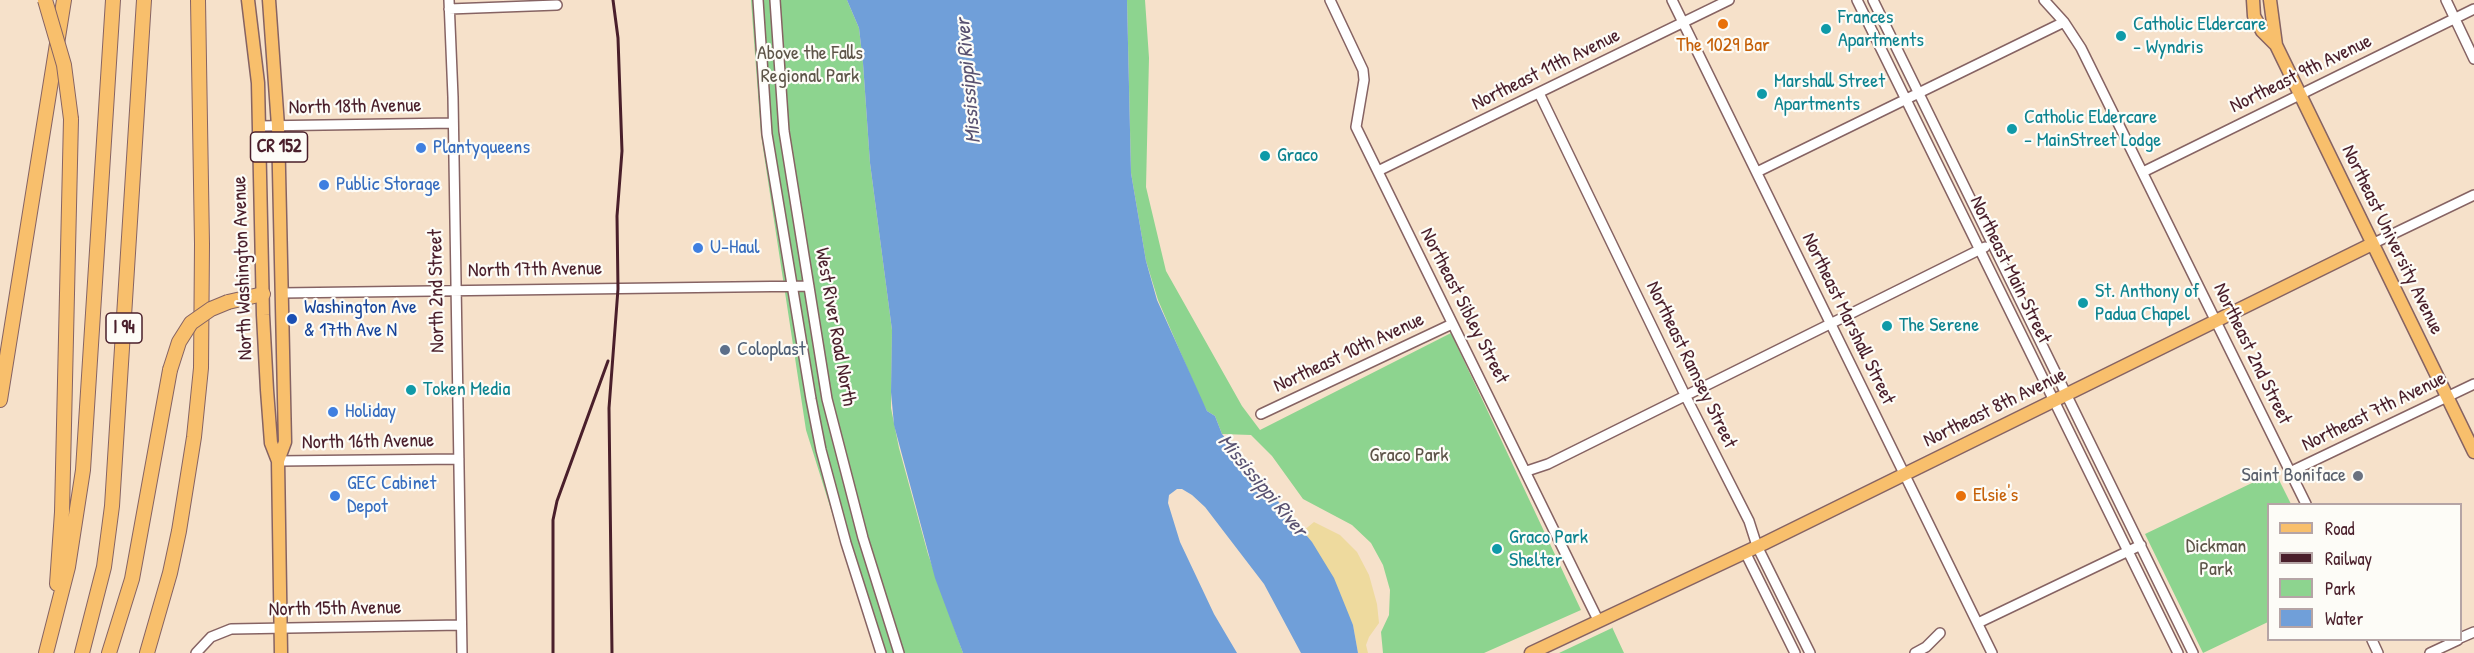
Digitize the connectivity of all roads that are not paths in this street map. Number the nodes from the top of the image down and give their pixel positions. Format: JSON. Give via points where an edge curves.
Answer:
{"nodes":[{"id":1,"x":45,"y":0,"type":"edge"},
{"id":2,"x":64,"y":0,"type":"edge"},
{"id":3,"x":113,"y":0,"type":"edge"},
{"id":4,"x":144,"y":0,"type":"edge"},
{"id":5,"x":198,"y":0,"type":"edge"},
{"id":6,"x":248,"y":0,"type":"edge"},
{"id":7,"x":268,"y":0,"type":"edge"},
{"id":8,"x":758,"y":0,"type":"edge"},
{"id":9,"x":775,"y":0,"type":"edge"},
{"id":10,"x":1330,"y":0,"type":"edge"},
{"id":11,"x":1672,"y":0,"type":"edge"},
{"id":12,"x":1729,"y":0,"type":"edge"},
{"id":13,"x":1857,"y":0,"type":"edge"},
{"id":14,"x":1873,"y":0,"type":"edge"},
{"id":15,"x":2044,"y":0,"type":"edge"},
{"id":16,"x":2247,"y":0,"type":"edge"},
{"id":17,"x":2253,"y":0,"type":"edge"},
{"id":18,"x":2270,"y":0,"type":"edge"},
{"id":19,"x":2446,"y":0,"type":"edge"},
{"id":20,"x":449,"y":4,"type":"edge"},
{"id":21,"x":557,"y":5,"type":"dead end"},
{"id":22,"x":2474,"y":9,"type":"edge"},
{"id":23,"x":2254,"y":15,"type":"junction"},
{"id":24,"x":2454,"y":19,"type":"junction"},
{"id":25,"x":1683,"y":22,"type":"junction"},
{"id":26,"x":2064,"y":22,"type":"junction"},
{"id":27,"x":2276,"y":45,"type":"junction"},
{"id":28,"x":2474,"y":59,"type":"edge"},
{"id":29,"x":1539,"y":93,"type":"junction"},
{"id":30,"x":1918,"y":94,"type":"junction"},
{"id":31,"x":2300,"y":95,"type":"junction"},
{"id":32,"x":1906,"y":100,"type":"junction"},
{"id":33,"x":453,"y":123,"type":"junction"},
{"id":34,"x":258,"y":126,"type":"junction"},
{"id":35,"x":278,"y":126,"type":"junction"},
{"id":36,"x":1378,"y":171,"type":"junction"},
{"id":37,"x":1757,"y":172,"type":"junction"},
{"id":38,"x":2143,"y":172,"type":"junction"},
{"id":39,"x":2474,"y":195,"type":"edge"},
{"id":40,"x":25,"y":236,"type":"junction"},
{"id":41,"x":1992,"y":244,"type":"junction"},
{"id":42,"x":2372,"y":244,"type":"junction"},
{"id":43,"x":1980,"y":250,"type":"junction"},
{"id":44,"x":792,"y":286,"type":"junction"},
{"id":45,"x":809,"y":286,"type":"junction"},
{"id":46,"x":455,"y":291,"type":"junction"},
{"id":47,"x":281,"y":293,"type":"junction"},
{"id":48,"x":263,"y":294,"type":"junction"},
{"id":49,"x":2216,"y":321,"type":"junction"},
{"id":50,"x":1830,"y":323,"type":"junction"},
{"id":51,"x":1452,"y":324,"type":"junction"},
{"id":52,"x":0,"y":344,"type":"edge"},
{"id":53,"x":2474,"y":384,"type":"edge"},
{"id":54,"x":2067,"y":394,"type":"junction"},
{"id":55,"x":1685,"y":395,"type":"junction"},
{"id":56,"x":2446,"y":397,"type":"junction"},
{"id":57,"x":0,"y":400,"type":"edge"},
{"id":58,"x":2054,"y":400,"type":"junction"},
{"id":59,"x":1261,"y":414,"type":"dead end"},
{"id":60,"x":2474,"y":452,"type":"edge"},
{"id":61,"x":459,"y":459,"type":"junction"},
{"id":62,"x":278,"y":461,"type":"junction"},
{"id":63,"x":1527,"y":471,"type":"junction"},
{"id":64,"x":2290,"y":472,"type":"junction"},
{"id":65,"x":1903,"y":474,"type":"junction"},
{"id":66,"x":2306,"y":503,"type":"edge"},
{"id":67,"x":2141,"y":545,"type":"junction"},
{"id":68,"x":1757,"y":546,"type":"junction"},
{"id":69,"x":2128,"y":551,"type":"junction"},
{"id":70,"x":1745,"y":552,"type":"junction"},
{"id":71,"x":886,"y":618,"type":"junction"},
{"id":72,"x":1599,"y":622,"type":"junction"},
{"id":73,"x":870,"y":623,"type":"junction"},
{"id":74,"x":1978,"y":623,"type":"junction"},
{"id":75,"x":461,"y":625,"type":"junction"},
{"id":76,"x":281,"y":628,"type":"junction"},
{"id":77,"x":1940,"y":633,"type":"dead end"},
{"id":78,"x":2455,"y":641,"type":"edge"},
{"id":79,"x":46,"y":651,"type":"edge"},
{"id":80,"x":82,"y":653,"type":"edge"},
{"id":81,"x":109,"y":653,"type":"edge"},
{"id":82,"x":147,"y":653,"type":"edge"},
{"id":83,"x":196,"y":653,"type":"edge"},
{"id":84,"x":281,"y":653,"type":"edge"},
{"id":85,"x":462,"y":653,"type":"edge"},
{"id":86,"x":881,"y":653,"type":"edge"},
{"id":87,"x":899,"y":653,"type":"edge"},
{"id":88,"x":1531,"y":653,"type":"edge"},
{"id":89,"x":1796,"y":653,"type":"edge"},
{"id":90,"x":1810,"y":653,"type":"edge"},
{"id":91,"x":1915,"y":653,"type":"edge"},
{"id":92,"x":1992,"y":653,"type":"edge"},
{"id":93,"x":2178,"y":653,"type":"edge"},
{"id":94,"x":2193,"y":653,"type":"edge"},
{"id":95,"x":2430,"y":653,"type":"edge"}],
"edges":[{"from":1,"to":79,"type":"highway","bridge":true,"via":[[64,64],[71,119],[61,527]]},
{"from":2,"to":40,"type":"highway"},
{"from":3,"to":79,"type":"highway","number":"I 94","via":[[83,470],[72,546]]},
{"from":4,"to":80,"type":"highway","number":"I 94","via":[[112,506],[104,567]]},
{"from":5,"to":82,"type":"highway","via":[[201,368],[179,531]]},
{"from":6,"to":34,"type":"main road","name":"North Washington Avenue","number":"CR 152","via":[[258,83]]},
{"from":7,"to":35,"type":"main road","name":"North Washington Avenue","number":"CR 152"},
{"from":8,"to":44,"type":"street","name":"West River Road North","via":[[767,134]]},
{"from":9,"to":45,"type":"street","name":"West River Road North","via":[[784,131]]},
{"from":10,"to":36,"type":"street","name":"Northeast Sibley Street","via":[[1363,70],[1356,127]]},
{"from":11,"to":25,"type":"street","name":"Northeast Marshall Street"},
{"from":12,"to":25,"type":"street","name":"Northeast 11th Avenue"},
{"from":13,"to":32,"type":"street","name":"Northeast Main Street"},
{"from":14,"to":30,"type":"street","name":"Northeast Main Street"},
{"from":15,"to":26,"type":"street","name":"Northeast 2nd Street"},
{"from":16,"to":23,"type":"main road","name":"Northeast University Avenue"},
{"from":17,"to":23,"type":"main road"},
{"from":18,"to":27,"type":"main road","name":"Northeast University Avenue"},
{"from":19,"to":24,"type":"street"},
{"from":20,"to":21,"type":"street"},
{"from":20,"to":33,"type":"street","name":"North 2nd Street"},
{"from":22,"to":24,"type":"street","name":"Northeast 9th Avenue"},
{"from":23,"to":27,"type":"main road","name":"Northeast University Avenue","via":[[2262,31]]},
{"from":24,"to":28,"type":"street"},
{"from":24,"to":31,"type":"street","name":"Northeast 9th Avenue"},
{"from":25,"to":29,"type":"street","name":"Northeast 11th Avenue"},
{"from":25,"to":37,"type":"street","name":"Northeast Marshall Street"},
{"from":26,"to":30,"type":"street"},
{"from":26,"to":38,"type":"street","name":"Northeast 2nd Street","via":[[2082,48]]},
{"from":27,"to":31,"type":"main road","name":"Northeast University Avenue"},
{"from":29,"to":36,"type":"street","name":"Northeast 11th Avenue"},
{"from":29,"to":55,"type":"street","name":"Northeast Ramsey Street"},
{"from":30,"to":32,"type":"street"},
{"from":30,"to":41,"type":"street","name":"Northeast Main Street"},
{"from":31,"to":38,"type":"street","name":"Northeast 9th Avenue"},
{"from":31,"to":42,"type":"main road","name":"Northeast University Avenue"},
{"from":32,"to":37,"type":"street"},
{"from":32,"to":43,"type":"street","name":"Northeast Main Street"},
{"from":33,"to":35,"type":"street","name":"North 18th Avenue"},
{"from":33,"to":46,"type":"street","name":"North 2nd Street"},
{"from":34,"to":35,"type":"street","name":"North 18th Avenue"},
{"from":34,"to":48,"type":"main road","name":"North Washington Avenue","number":"CR 152"},
{"from":35,"to":47,"type":"main road","name":"North Washington Avenue","number":"CR 152"},
{"from":36,"to":51,"type":"street","name":"Northeast Sibley Street"},
{"from":37,"to":50,"type":"street","name":"Northeast Marshall Street"},
{"from":38,"to":49,"type":"street","name":"Northeast 2nd Street"},
{"from":39,"to":42,"type":"street","name":"Northeast 8th Avenue"},
{"from":40,"to":52,"type":"highway"},
{"from":40,"to":57,"type":"highway"},
{"from":41,"to":43,"type":"street"},
{"from":41,"to":54,"type":"street","name":"Northeast Main Street"},
{"from":42,"to":49,"type":"main road","name":"Northeast 8th Avenue"},
{"from":42,"to":56,"type":"main road","name":"Northeast University Avenue"},
{"from":43,"to":50,"type":"street"},
{"from":43,"to":58,"type":"street","name":"Northeast Main Street"},
{"from":44,"to":45,"type":"street","name":"North 17th Avenue"},
{"from":44,"to":46,"type":"street","name":"North 17th Avenue"},
{"from":44,"to":73,"type":"street","name":"West River Road North","via":[[821,450]]},
{"from":45,"to":71,"type":"street","name":"West River Road North","via":[[838,448]]},
{"from":46,"to":47,"type":"street","name":"North 17th Avenue"},
{"from":46,"to":61,"type":"street","name":"North 2nd Street"},
{"from":47,"to":48,"type":"main road","name":"North 17th Avenue"},
{"from":47,"to":62,"type":"main road","name":"North Washington Avenue","number":"CR 152","via":[[285,442]]},
{"from":48,"to":62,"type":"main road","name":"North Washington Avenue","number":"CR 152","via":[[271,443]]},
{"from":48,"to":81,"type":"highway","bridge":true,"via":[[211,309],[190,323],[175,350],[132,579]]},
{"from":49,"to":54,"type":"main road","name":"Northeast 8th Avenue"},
{"from":49,"to":64,"type":"street","name":"Northeast 2nd Street"},
{"from":50,"to":55,"type":"street"},
{"from":50,"to":65,"type":"street","name":"Northeast Marshall Street"},
{"from":51,"to":59,"type":"street","name":"Northeast 10th Avenue"},
{"from":51,"to":63,"type":"street","name":"Northeast Sibley Street"},
{"from":53,"to":56,"type":"street","name":"Northeast 7th Avenue"},
{"from":54,"to":58,"type":"main road","name":"Northeast 8th Avenue"},
{"from":54,"to":67,"type":"street","name":"Northeast Main Street"},
{"from":55,"to":63,"type":"street"},
{"from":55,"to":68,"type":"street","name":"Northeast Ramsey Street","via":[[1749,520]]},
{"from":56,"to":60,"type":"main road","name":"Northeast University Avenue"},
{"from":56,"to":64,"type":"street","name":"Northeast 7th Avenue"},
{"from":58,"to":65,"type":"main road","name":"Northeast 8th Avenue"},
{"from":58,"to":69,"type":"street","name":"Northeast Main Street"},
{"from":61,"to":62,"type":"street","name":"North 16th Avenue"},
{"from":61,"to":75,"type":"street","name":"North 2nd Street"},
{"from":62,"to":76,"type":"main road","name":"North Washington Avenue","number":"CR 152"},
{"from":63,"to":72,"type":"street","name":"Northeast Sibley Street"},
{"from":64,"to":66,"type":"street","name":"Northeast 2nd Street"},
{"from":65,"to":68,"type":"main road","name":"Northeast 8th Avenue"},
{"from":65,"to":74,"type":"street","name":"Northeast Marshall Street"},
{"from":67,"to":69,"type":"street"},
{"from":67,"to":94,"type":"street","name":"Northeast Main Street"},
{"from":68,"to":70,"type":"main road","name":"Northeast 8th Avenue"},
{"from":68,"to":90,"type":"street","name":"Northeast Ramsey Street"},
{"from":69,"to":74,"type":"street"},
{"from":69,"to":93,"type":"street","name":"Northeast Main Street"},
{"from":70,"to":72,"type":"main road","name":"Northeast 8th Avenue"},
{"from":70,"to":89,"type":"street"},
{"from":71,"to":73,"type":"street"},
{"from":71,"to":87,"type":"street","name":"West River Road North"},
{"from":72,"to":88,"type":"main road","name":"Northeast 8th Avenue"},
{"from":73,"to":86,"type":"street","name":"West River Road North"},
{"from":74,"to":92,"type":"street","name":"Northeast Marshall Street"},
{"from":75,"to":76,"type":"street","name":"North 15th Avenue"},
{"from":75,"to":85,"type":"street","name":"North 2nd Street"},
{"from":76,"to":83,"type":"street","name":"North 15th Avenue","via":[[231,629],[211,637]]},
{"from":76,"to":84,"type":"main road","name":"North Washington Avenue","number":"CR 152"},
{"from":77,"to":91,"type":"street"},
{"from":78,"to":95,"type":"street"}]}
